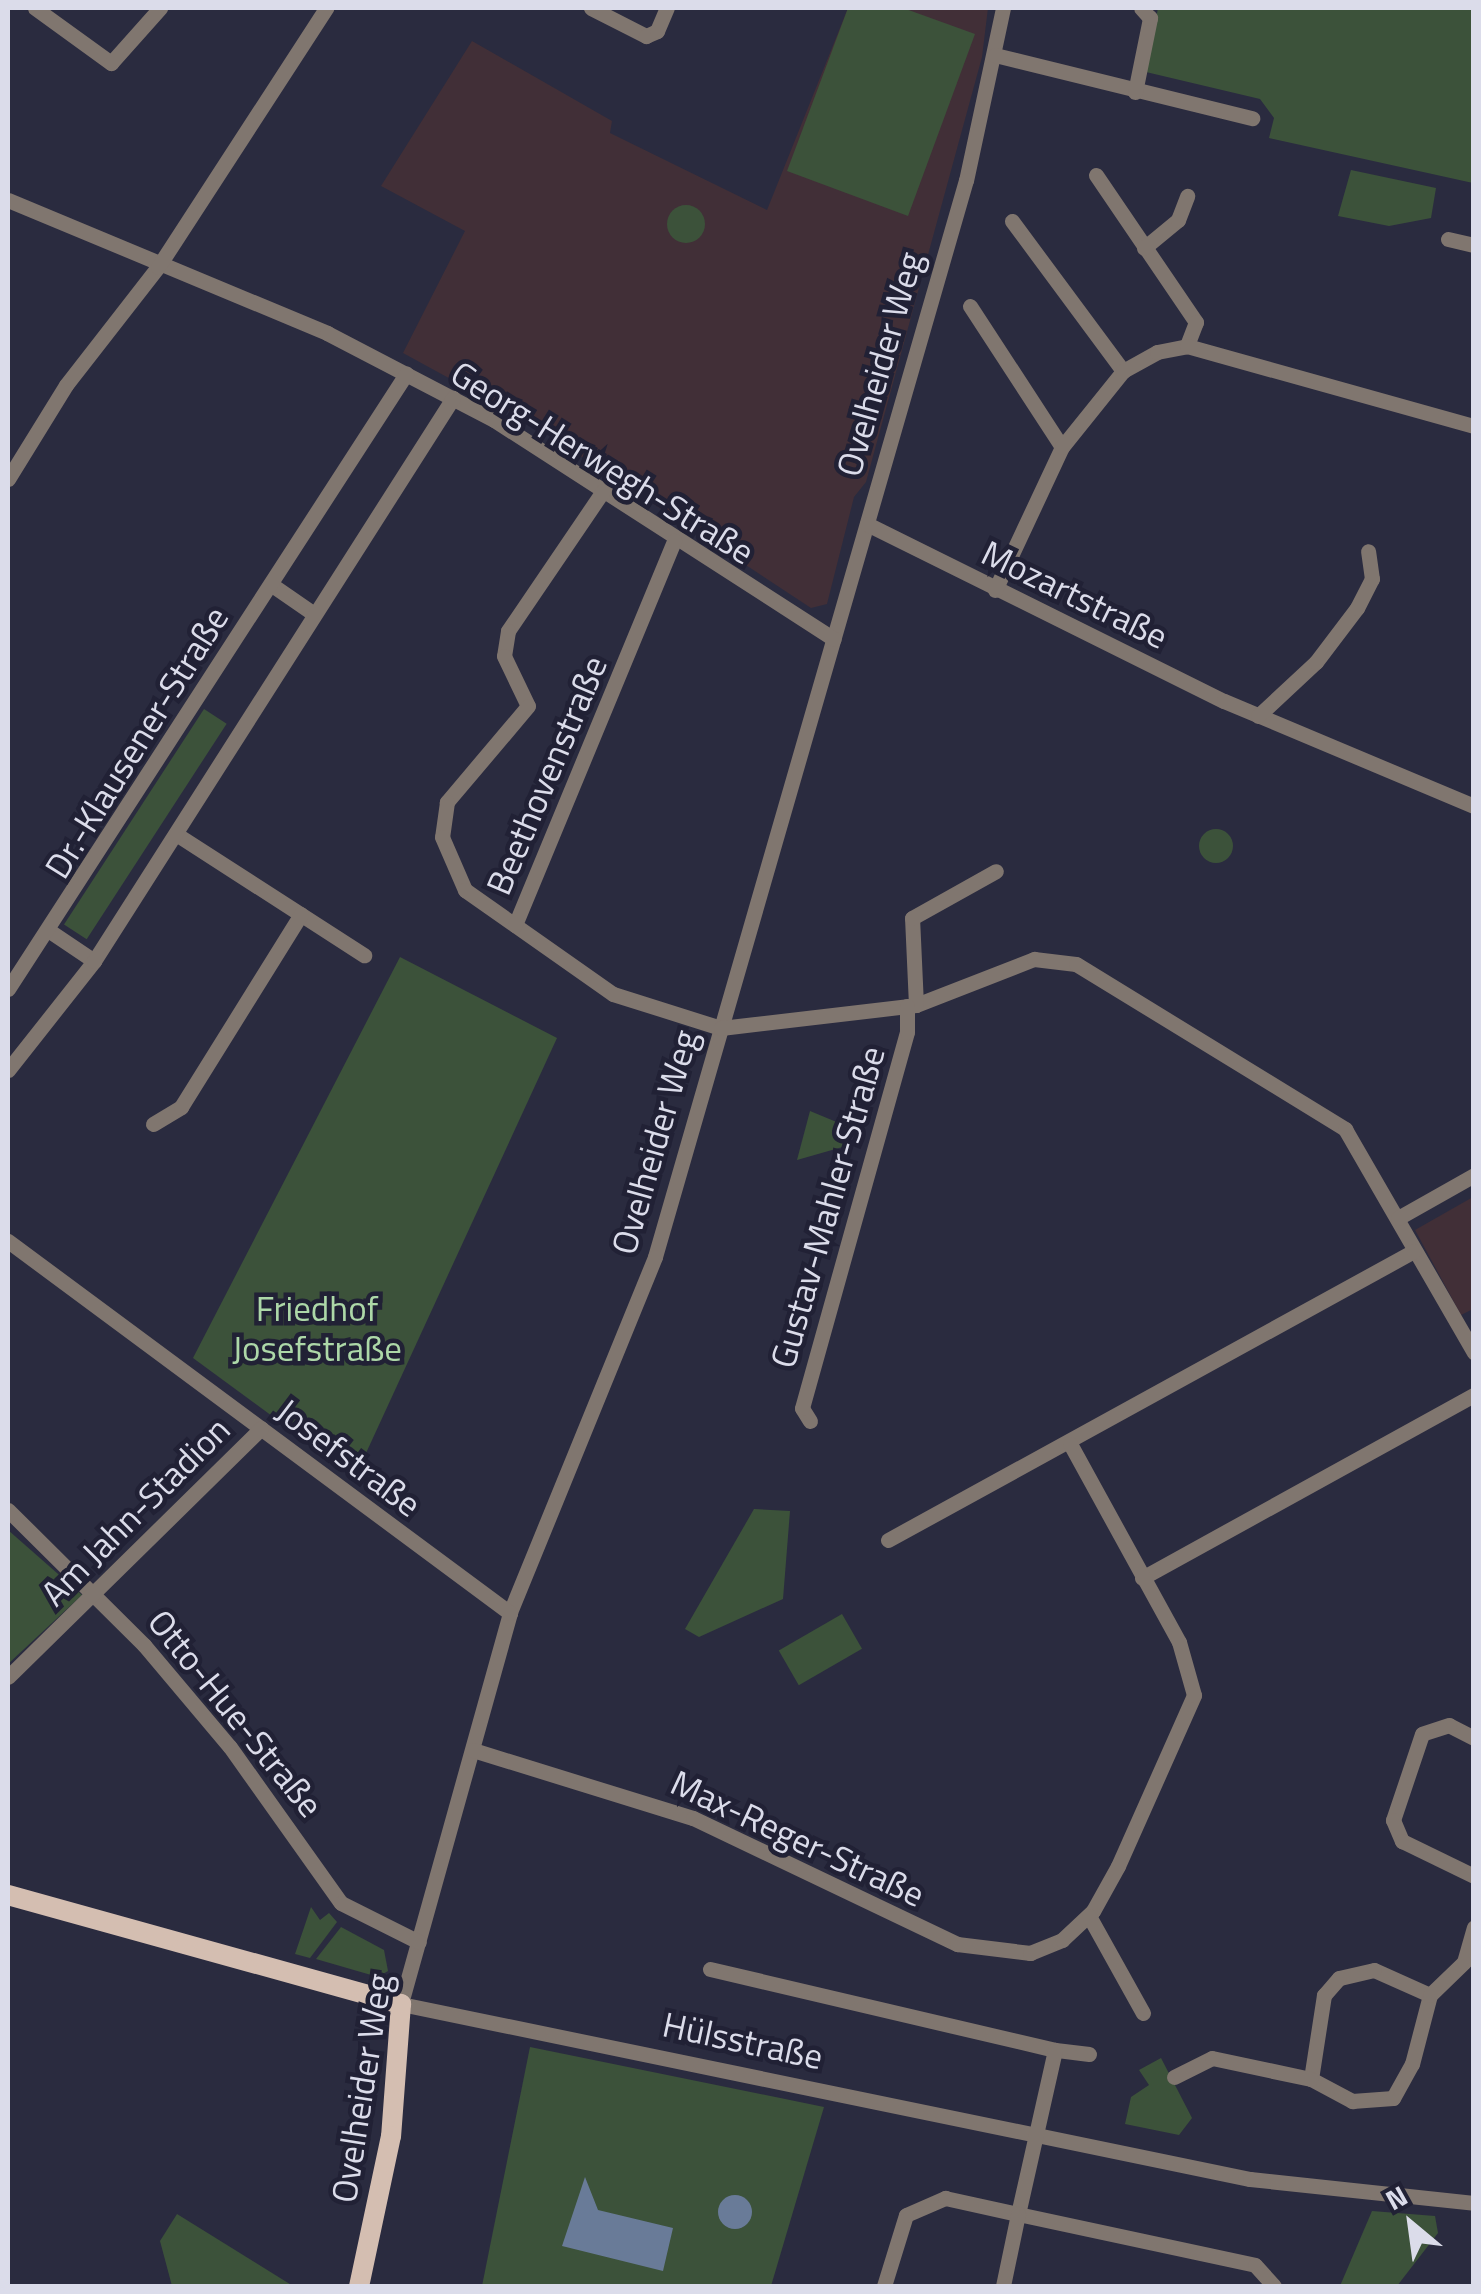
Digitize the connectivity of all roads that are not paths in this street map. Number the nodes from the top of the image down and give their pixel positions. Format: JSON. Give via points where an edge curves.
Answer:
{"nodes":[{"id":1,"x":36,"y":8,"type":"edge"},
{"id":2,"x":160,"y":8,"type":"edge"},
{"id":3,"x":326,"y":8,"type":"edge"},
{"id":4,"x":591,"y":8,"type":"edge"},
{"id":5,"x":666,"y":8,"type":"edge"},
{"id":6,"x":1003,"y":8,"type":"edge"},
{"id":7,"x":1142,"y":8,"type":"edge"},
{"id":8,"x":995,"y":55,"type":"junction"},
{"id":9,"x":1135,"y":92,"type":"junction"},
{"id":10,"x":1252,"y":118,"type":"dead end"},
{"id":11,"x":1096,"y":175,"type":"dead end"},
{"id":12,"x":1188,"y":196,"type":"dead end"},
{"id":13,"x":8,"y":200,"type":"edge"},
{"id":14,"x":1012,"y":221,"type":"dead end"},
{"id":15,"x":1448,"y":239,"type":"dead end"},
{"id":16,"x":1474,"y":245,"type":"edge"},
{"id":17,"x":1144,"y":248,"type":"junction"},
{"id":18,"x":158,"y":266,"type":"junction"},
{"id":19,"x":970,"y":306,"type":"dead end"},
{"id":20,"x":1188,"y":346,"type":"junction"},
{"id":21,"x":1124,"y":371,"type":"junction"},
{"id":22,"x":406,"y":374,"type":"junction"},
{"id":23,"x":453,"y":398,"type":"junction"},
{"id":24,"x":1474,"y":426,"type":"edge"},
{"id":25,"x":1062,"y":446,"type":"junction"},
{"id":26,"x":8,"y":479,"type":"edge"},
{"id":27,"x":603,"y":491,"type":"junction"},
{"id":28,"x":867,"y":524,"type":"junction"},
{"id":29,"x":674,"y":541,"type":"junction"},
{"id":30,"x":1368,"y":551,"type":"dead end"},
{"id":31,"x":272,"y":585,"type":"junction"},
{"id":32,"x":995,"y":590,"type":"junction"},
{"id":33,"x":314,"y":614,"type":"junction"},
{"id":34,"x":834,"y":639,"type":"junction"},
{"id":35,"x":1258,"y":716,"type":"junction"},
{"id":36,"x":1474,"y":806,"type":"edge"},
{"id":37,"x":176,"y":834,"type":"junction"},
{"id":38,"x":996,"y":871,"type":"dead end"},
{"id":39,"x":301,"y":914,"type":"junction"},
{"id":40,"x":515,"y":926,"type":"junction"},
{"id":41,"x":51,"y":932,"type":"junction"},
{"id":42,"x":364,"y":955,"type":"dead end"},
{"id":43,"x":94,"y":961,"type":"junction"},
{"id":44,"x":8,"y":989,"type":"edge"},
{"id":45,"x":911,"y":1006,"type":"junction"},
{"id":46,"x":721,"y":1028,"type":"junction"},
{"id":47,"x":8,"y":1070,"type":"edge"},
{"id":48,"x":153,"y":1124,"type":"dead end"},
{"id":49,"x":1474,"y":1175,"type":"edge"},
{"id":50,"x":1398,"y":1218,"type":"junction"},
{"id":51,"x":8,"y":1241,"type":"edge"},
{"id":52,"x":1414,"y":1251,"type":"junction"},
{"id":53,"x":1474,"y":1352,"type":"edge"},
{"id":54,"x":1474,"y":1395,"type":"edge"},
{"id":55,"x":810,"y":1421,"type":"dead end"},
{"id":56,"x":261,"y":1428,"type":"junction"},
{"id":57,"x":1070,"y":1444,"type":"junction"},
{"id":58,"x":8,"y":1510,"type":"edge"},
{"id":59,"x":888,"y":1540,"type":"dead end"},
{"id":60,"x":1142,"y":1578,"type":"junction"},
{"id":61,"x":98,"y":1591,"type":"junction"},
{"id":62,"x":510,"y":1613,"type":"junction"},
{"id":63,"x":8,"y":1677,"type":"edge"},
{"id":64,"x":1474,"y":1738,"type":"edge"},
{"id":65,"x":473,"y":1750,"type":"junction"},
{"id":66,"x":1474,"y":1876,"type":"edge"},
{"id":67,"x":8,"y":1895,"type":"edge"},
{"id":68,"x":1089,"y":1916,"type":"junction"},
{"id":69,"x":1474,"y":1926,"type":"edge"},
{"id":70,"x":419,"y":1942,"type":"junction"},
{"id":71,"x":710,"y":1969,"type":"dead end"},
{"id":72,"x":1430,"y":1995,"type":"junction"},
{"id":73,"x":401,"y":2004,"type":"junction"},
{"id":74,"x":1143,"y":2014,"type":"dead end"},
{"id":75,"x":1055,"y":2050,"type":"junction"},
{"id":76,"x":1089,"y":2054,"type":"dead end"},
{"id":77,"x":1174,"y":2077,"type":"dead end"},
{"id":78,"x":1310,"y":2078,"type":"junction"},
{"id":79,"x":1036,"y":2136,"type":"junction"},
{"id":80,"x":1474,"y":2203,"type":"edge"},
{"id":81,"x":1018,"y":2214,"type":"junction"},
{"id":82,"x":359,"y":2286,"type":"edge"},
{"id":83,"x":884,"y":2286,"type":"edge"},
{"id":84,"x":1003,"y":2286,"type":"edge"},
{"id":85,"x":1274,"y":2286,"type":"edge"}],
"edges":[{"from":1,"to":2,"type":"street","via":[[111,63]]},
{"from":3,"to":18,"type":"street"},
{"from":4,"to":5,"type":"street","via":[[646,36],[657,31]]},
{"from":6,"to":8,"type":"street","name":"Ovelheider Weg"},
{"from":7,"to":9,"type":"street","via":[[1150,18]]},
{"from":8,"to":9,"type":"street"},
{"from":8,"to":28,"type":"street","name":"Ovelheider Weg"},
{"from":9,"to":10,"type":"street"},
{"from":11,"to":17,"type":"street"},
{"from":12,"to":17,"type":"street","via":[[1178,220]]},
{"from":13,"to":18,"type":"street","name":"Georg-Herwegh-Straße"},
{"from":14,"to":21,"type":"street"},
{"from":15,"to":16,"type":"street"},
{"from":17,"to":20,"type":"street","via":[[1196,322]]},
{"from":18,"to":22,"type":"street","name":"Georg-Herwegh-Straße","via":[[327,332]]},
{"from":18,"to":26,"type":"street","via":[[66,385]]},
{"from":19,"to":25,"type":"street"},
{"from":20,"to":21,"type":"street"},
{"from":20,"to":24,"type":"street"},
{"from":21,"to":25,"type":"street"},
{"from":22,"to":23,"type":"street","name":"Georg-Herwegh-Straße"},
{"from":22,"to":31,"type":"street","name":"Dr.-Klausener-Straße"},
{"from":23,"to":27,"type":"street","name":"Georg-Herwegh-Straße"},
{"from":23,"to":33,"type":"street"},
{"from":25,"to":32,"type":"street"},
{"from":27,"to":29,"type":"street","name":"Georg-Herwegh-Straße"},
{"from":27,"to":40,"type":"street","via":[[508,632],[504,656],[528,706],[458,783],[443,818],[455,877]]},
{"from":28,"to":32,"type":"street","name":"Mozartstraße"},
{"from":28,"to":34,"type":"street","name":"Ovelheider Weg"},
{"from":29,"to":34,"type":"street","name":"Georg-Herwegh-Straße"},
{"from":29,"to":40,"type":"street","name":"Beethovenstraße"},
{"from":30,"to":35,"type":"street","via":[[1372,579],[1357,608],[1316,662]]},
{"from":31,"to":33,"type":"street","name":"Dr.-Klausener-Straße"},
{"from":31,"to":41,"type":"street","name":"Dr.-Klausener-Straße"},
{"from":32,"to":35,"type":"street","name":"Mozartstraße"},
{"from":33,"to":37,"type":"street"},
{"from":34,"to":46,"type":"street","name":"Ovelheider Weg"},
{"from":35,"to":36,"type":"street","name":"Mozartstraße"},
{"from":37,"to":39,"type":"street"},
{"from":37,"to":43,"type":"street"},
{"from":38,"to":45,"type":"street","name":"Gustav-Mahler-Straße","via":[[912,918]]},
{"from":39,"to":42,"type":"street"},
{"from":39,"to":48,"type":"street","via":[[181,1107]]},
{"from":40,"to":46,"type":"street","name":"Beethovenstraße","via":[[613,994]]},
{"from":41,"to":43,"type":"street","name":"Dr.-Klausener-Straße"},
{"from":41,"to":44,"type":"street","name":"Dr.-Klausener-Straße"},
{"from":43,"to":47,"type":"street"},
{"from":45,"to":46,"type":"street"},
{"from":45,"to":50,"type":"street","via":[[1034,959],[1076,964],[1345,1129]]},
{"from":45,"to":55,"type":"street","name":"Gustav-Mahler-Straße","via":[[802,1408]]},
{"from":46,"to":62,"type":"street","name":"Ovelheider Weg","via":[[640,1303]]},
{"from":49,"to":50,"type":"street"},
{"from":50,"to":52,"type":"street"},
{"from":51,"to":56,"type":"street","name":"Josefstraße"},
{"from":52,"to":53,"type":"street"},
{"from":52,"to":57,"type":"street"},
{"from":54,"to":60,"type":"street"},
{"from":56,"to":61,"type":"street","name":"Am Jahn-Stadion"},
{"from":56,"to":62,"type":"street","name":"Josefstraße"},
{"from":57,"to":59,"type":"street"},
{"from":57,"to":60,"type":"street","name":"Max-Reger-Straße"},
{"from":58,"to":61,"type":"street","name":"Otto-Hue-Straße"},
{"from":60,"to":68,"type":"street","name":"Max-Reger-Straße","via":[[1194,1674],[1194,1696]]},
{"from":61,"to":63,"type":"street","name":"Am Jahn-Stadion"},
{"from":61,"to":70,"type":"street","name":"Otto-Hue-Straße","via":[[230,1746],[341,1903]]},
{"from":62,"to":65,"type":"street","name":"Ovelheider Weg"},
{"from":64,"to":66,"type":"street","via":[[1449,1726],[1422,1734],[1393,1820],[1402,1841]]},
{"from":65,"to":68,"type":"street","name":"Max-Reger-Straße","via":[[694,1818],[887,1916],[978,1950],[1030,1952],[1062,1940]]},
{"from":65,"to":70,"type":"street","name":"Ovelheider Weg"},
{"from":67,"to":73,"type":"main road","name":"Hülsstraße"},
{"from":68,"to":74,"type":"street"},
{"from":69,"to":72,"type":"street","via":[[1464,1962]]},
{"from":70,"to":73,"type":"street","name":"Ovelheider Weg"},
{"from":71,"to":75,"type":"street"},
{"from":72,"to":78,"type":"street","via":[[1412,2064],[1392,2098],[1352,2101]]},
{"from":72,"to":78,"type":"street","via":[[1374,1970],[1338,1978],[1324,1996]]},
{"from":73,"to":79,"type":"street","name":"Hülsstraße"},
{"from":73,"to":82,"type":"main road","name":"Ovelheider Weg","via":[[390,2146]]},
{"from":75,"to":76,"type":"street"},
{"from":75,"to":79,"type":"street"},
{"from":77,"to":78,"type":"street","via":[[1212,2058]]},
{"from":79,"to":80,"type":"street","name":"Hülsstraße","via":[[1314,2190]]},
{"from":79,"to":81,"type":"street"},
{"from":81,"to":83,"type":"street","via":[[945,2198],[917,2204],[901,2226]]},
{"from":81,"to":84,"type":"street"},
{"from":81,"to":85,"type":"street","via":[[1255,2264]]}]}
